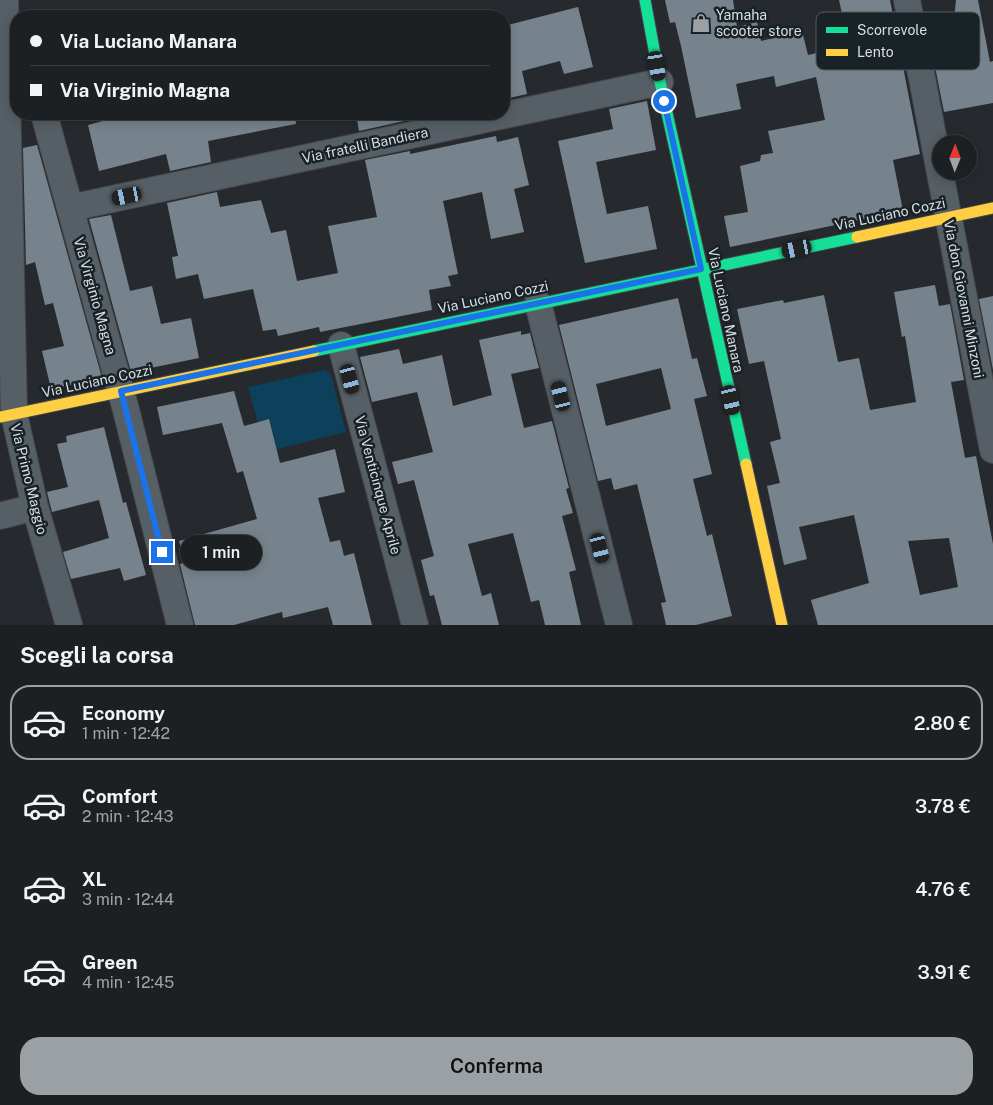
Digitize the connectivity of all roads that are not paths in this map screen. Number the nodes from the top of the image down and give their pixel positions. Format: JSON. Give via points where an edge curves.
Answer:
{"nodes":[{"id":1,"x":5,"y":0,"type":"edge"},
{"id":2,"x":645,"y":0,"type":"edge"},
{"id":3,"x":921,"y":70,"type":"edge"},
{"id":4,"x":660,"y":82,"type":"junction"},
{"id":5,"x":510,"y":114,"type":"edge"},
{"id":6,"x":46,"y":120,"type":"edge"},
{"id":7,"x":482,"y":120,"type":"edge"},
{"id":8,"x":70,"y":208,"type":"junction"},
{"id":9,"x":993,"y":208,"type":"edge"},
{"id":10,"x":949,"y":217,"type":"junction"},
{"id":11,"x":701,"y":269,"type":"junction"},
{"id":12,"x":538,"y":304,"type":"junction"},
{"id":13,"x":341,"y":345,"type":"junction"},
{"id":14,"x":121,"y":391,"type":"junction"},
{"id":15,"x":7,"y":416,"type":"edge"},
{"id":16,"x":993,"y":450,"type":"edge"},
{"id":17,"x":35,"y":507,"type":"junction"},
{"id":18,"x":0,"y":516,"type":"edge"},
{"id":19,"x":69,"y":625,"type":"edge"},
{"id":20,"x":180,"y":625,"type":"edge"},
{"id":21,"x":415,"y":625,"type":"edge"},
{"id":22,"x":619,"y":625,"type":"edge"},
{"id":23,"x":782,"y":625,"type":"edge"}],
"edges":[{"from":1,"to":15,"type":"street","name":"Via Primo Maggio"},
{"from":2,"to":4,"type":"street","name":"Via Luciano Manara"},
{"from":3,"to":10,"type":"street","name":"Via don Giovanni Minzoni"},
{"from":4,"to":5,"type":"street","name":"Via fratelli Bandiera"},
{"from":4,"to":11,"type":"street","name":"Via Luciano Manara"},
{"from":6,"to":8,"type":"street","name":"Via Virginio Magna"},
{"from":7,"to":8,"type":"street","name":"Via fratelli Bandiera"},
{"from":8,"to":14,"type":"street","name":"Via Virginio Magna"},
{"from":9,"to":10,"type":"street","name":"Via Luciano Cozzi"},
{"from":10,"to":11,"type":"street","name":"Via Luciano Cozzi"},
{"from":10,"to":16,"type":"street","name":"Via don Giovanni Minzoni"},
{"from":11,"to":12,"type":"street","name":"Via Luciano Cozzi"},
{"from":11,"to":23,"type":"street","name":"Via Luciano Manara"},
{"from":12,"to":13,"type":"street","name":"Via Luciano Cozzi"},
{"from":12,"to":22,"type":"street"},
{"from":13,"to":14,"type":"street","name":"Via Luciano Cozzi"},
{"from":13,"to":21,"type":"street","name":"Via Venticinque Aprile"},
{"from":14,"to":15,"type":"street","name":"Via Luciano Cozzi"},
{"from":14,"to":20,"type":"street","name":"Via Virginio Magna"},
{"from":15,"to":17,"type":"street","name":"Via Primo Maggio"},
{"from":17,"to":18,"type":"street"},
{"from":17,"to":19,"type":"street","name":"Via Primo Maggio"}]}
